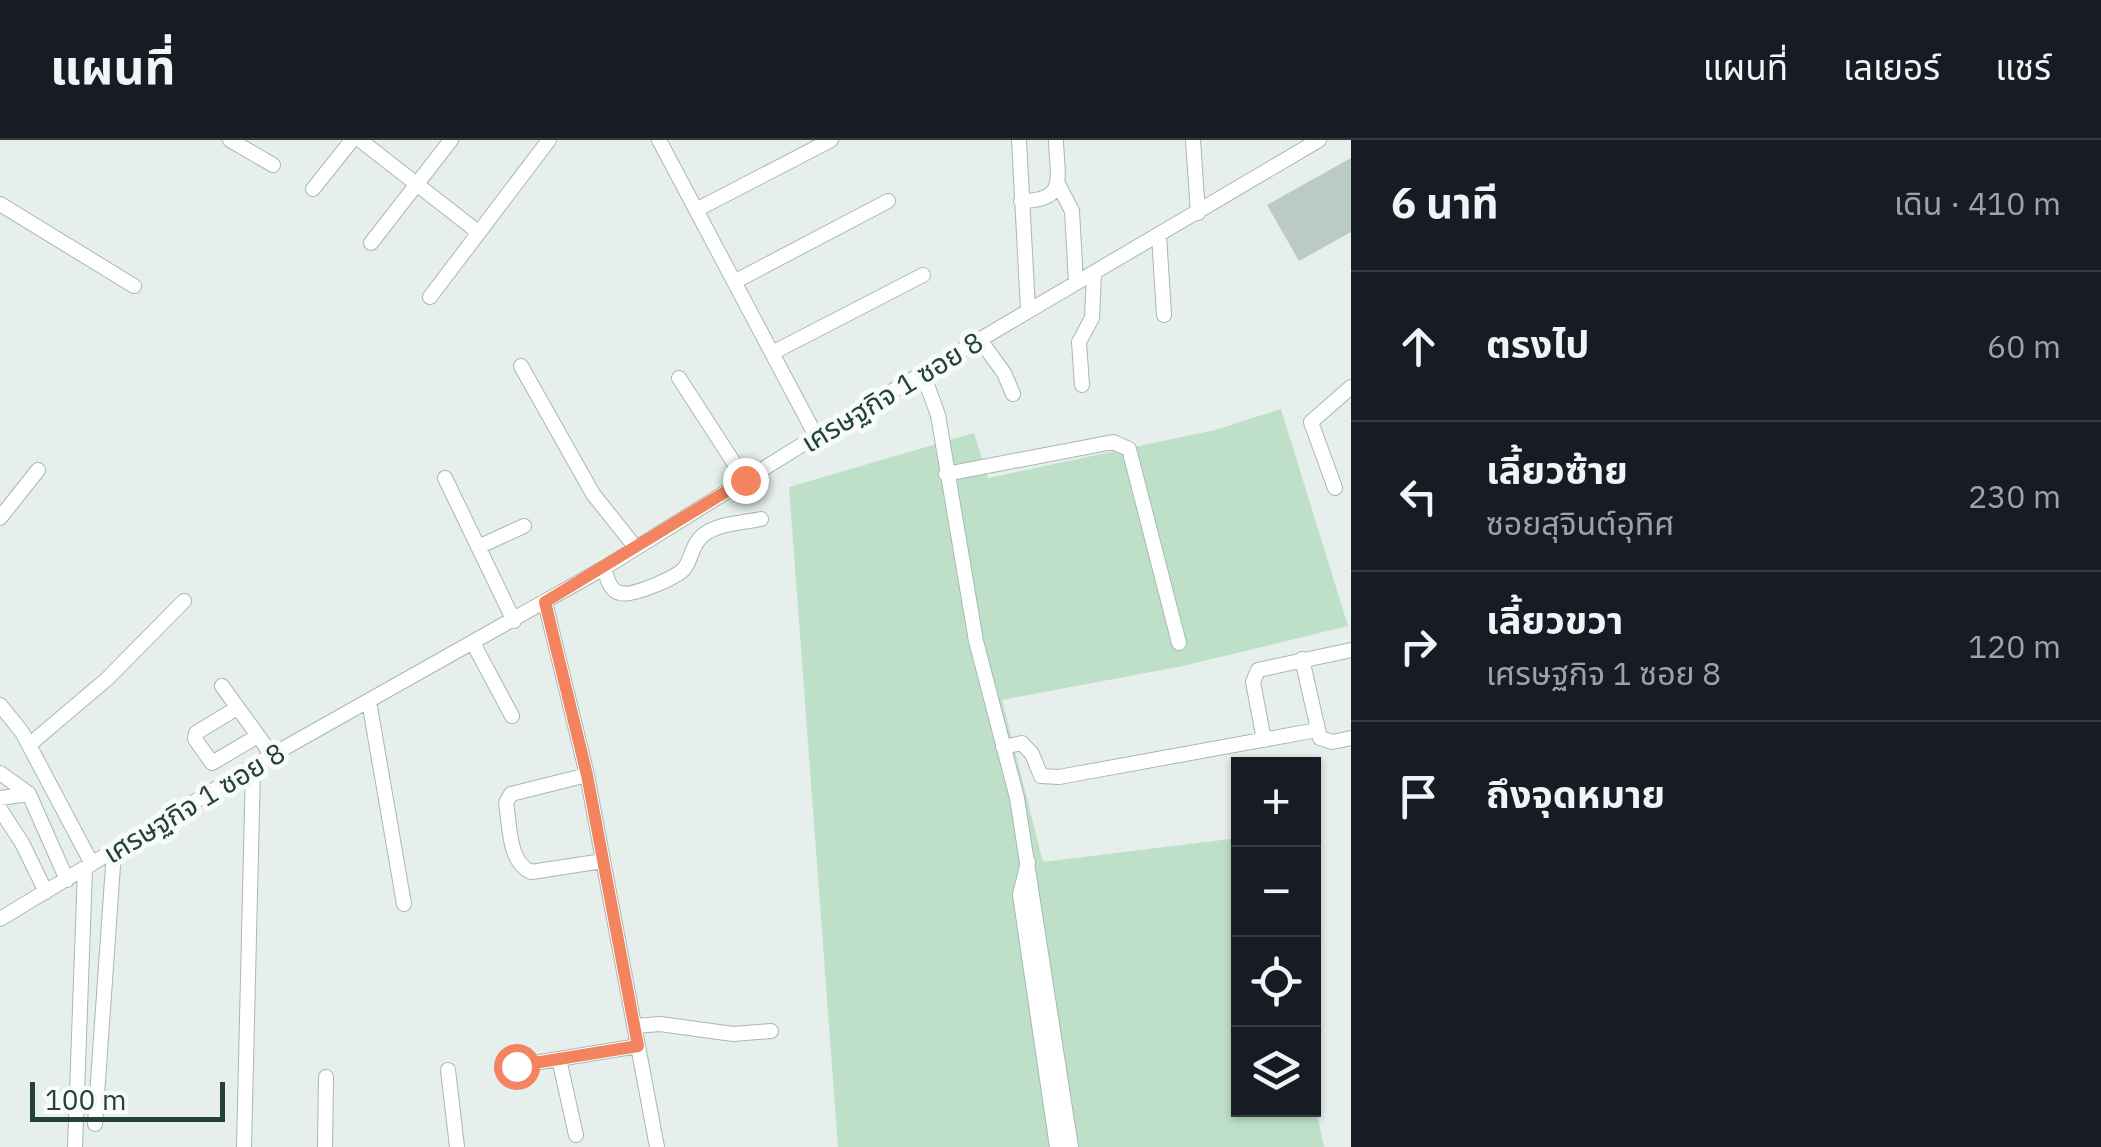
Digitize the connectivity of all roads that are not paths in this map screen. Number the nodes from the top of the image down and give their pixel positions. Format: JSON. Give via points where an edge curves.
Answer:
{"nodes":[{"id":1,"x":230,"y":140,"type":"edge"},
{"id":2,"x":352,"y":140,"type":"edge"},
{"id":3,"x":360,"y":140,"type":"edge"},
{"id":4,"x":451,"y":140,"type":"edge"},
{"id":5,"x":549,"y":140,"type":"edge"},
{"id":6,"x":660,"y":140,"type":"edge"},
{"id":7,"x":831,"y":140,"type":"edge"},
{"id":8,"x":1019,"y":140,"type":"edge"},
{"id":9,"x":1056,"y":140,"type":"edge"},
{"id":10,"x":1193,"y":140,"type":"edge"},
{"id":11,"x":1320,"y":140,"type":"edge"},
{"id":12,"x":273,"y":165,"type":"dead end"},
{"id":13,"x":1057,"y":182,"type":"junction"},
{"id":14,"x":416,"y":186,"type":"junction"},
{"id":15,"x":313,"y":189,"type":"dead end"},
{"id":16,"x":888,"y":201,"type":"dead end"},
{"id":17,"x":1022,"y":201,"type":"junction"},
{"id":18,"x":0,"y":204,"type":"edge"},
{"id":19,"x":696,"y":210,"type":"junction"},
{"id":20,"x":1198,"y":212,"type":"junction"},
{"id":21,"x":478,"y":232,"type":"junction"},
{"id":22,"x":1159,"y":235,"type":"junction"},
{"id":23,"x":372,"y":243,"type":"dead end"},
{"id":24,"x":1094,"y":273,"type":"junction"},
{"id":25,"x":923,"y":276,"type":"dead end"},
{"id":26,"x":734,"y":282,"type":"junction"},
{"id":27,"x":1076,"y":283,"type":"junction"},
{"id":28,"x":134,"y":286,"type":"dead end"},
{"id":29,"x":430,"y":297,"type":"dead end"},
{"id":30,"x":1028,"y":310,"type":"junction"},
{"id":31,"x":1164,"y":315,"type":"dead end"},
{"id":32,"x":980,"y":340,"type":"junction"},
{"id":33,"x":772,"y":353,"type":"junction"},
{"id":34,"x":521,"y":366,"type":"dead end"},
{"id":35,"x":923,"y":374,"type":"junction"},
{"id":36,"x":678,"y":378,"type":"dead end"},
{"id":37,"x":1082,"y":384,"type":"dead end"},
{"id":38,"x":1351,"y":388,"type":"edge"},
{"id":39,"x":1014,"y":394,"type":"dead end"},
{"id":40,"x":816,"y":436,"type":"junction"},
{"id":41,"x":38,"y":470,"type":"dead end"},
{"id":42,"x":946,"y":474,"type":"junction"},
{"id":43,"x":445,"y":478,"type":"dead end"},
{"id":44,"x":745,"y":480,"type":"junction"},
{"id":45,"x":1335,"y":488,"type":"dead end"},
{"id":46,"x":0,"y":518,"type":"edge"},
{"id":47,"x":762,"y":519,"type":"dead end"},
{"id":48,"x":524,"y":526,"type":"dead end"},
{"id":49,"x":478,"y":548,"type":"junction"},
{"id":50,"x":636,"y":548,"type":"junction"},
{"id":51,"x":604,"y":568,"type":"junction"},
{"id":52,"x":184,"y":601,"type":"dead end"},
{"id":53,"x":545,"y":602,"type":"junction"},
{"id":54,"x":514,"y":620,"type":"junction"},
{"id":55,"x":472,"y":643,"type":"junction"},
{"id":56,"x":1180,"y":643,"type":"dead end"},
{"id":57,"x":1351,"y":650,"type":"edge"},
{"id":58,"x":1302,"y":659,"type":"junction"},
{"id":59,"x":222,"y":686,"type":"dead end"},
{"id":60,"x":368,"y":702,"type":"junction"},
{"id":61,"x":0,"y":705,"type":"edge"},
{"id":62,"x":237,"y":708,"type":"junction"},
{"id":63,"x":512,"y":716,"type":"dead end"},
{"id":64,"x":1317,"y":730,"type":"junction"},
{"id":65,"x":256,"y":737,"type":"junction"},
{"id":66,"x":1351,"y":738,"type":"edge"},
{"id":67,"x":1264,"y":740,"type":"junction"},
{"id":68,"x":28,"y":744,"type":"junction"},
{"id":69,"x":1003,"y":747,"type":"junction"},
{"id":70,"x":272,"y":755,"type":"junction"},
{"id":71,"x":253,"y":767,"type":"junction"},
{"id":72,"x":0,"y":773,"type":"edge"},
{"id":73,"x":587,"y":775,"type":"junction"},
{"id":74,"x":30,"y":794,"type":"junction"},
{"id":75,"x":0,"y":798,"type":"edge"},
{"id":76,"x":0,"y":809,"type":"edge"},
{"id":77,"x":114,"y":850,"type":"junction"},
{"id":78,"x":603,"y":861,"type":"junction"},
{"id":79,"x":1028,"y":861,"type":"junction"},
{"id":80,"x":88,"y":867,"type":"junction"},
{"id":81,"x":67,"y":880,"type":"junction"},
{"id":82,"x":46,"y":892,"type":"junction"},
{"id":83,"x":404,"y":904,"type":"dead end"},
{"id":84,"x":0,"y":920,"type":"edge"},
{"id":85,"x":634,"y":1026,"type":"junction"},
{"id":86,"x":771,"y":1031,"type":"dead end"},
{"id":87,"x":638,"y":1046,"type":"junction"},
{"id":88,"x":559,"y":1059,"type":"junction"},
{"id":89,"x":516,"y":1066,"type":"dead end"},
{"id":90,"x":448,"y":1070,"type":"dead end"},
{"id":91,"x":326,"y":1077,"type":"dead end"},
{"id":92,"x":96,"y":1124,"type":"dead end"},
{"id":93,"x":576,"y":1135,"type":"dead end"},
{"id":94,"x":75,"y":1147,"type":"edge"},
{"id":95,"x":244,"y":1147,"type":"edge"},
{"id":96,"x":325,"y":1147,"type":"edge"},
{"id":97,"x":457,"y":1147,"type":"edge"},
{"id":98,"x":657,"y":1147,"type":"edge"},
{"id":99,"x":1056,"y":1147,"type":"edge"},
{"id":100,"x":1071,"y":1147,"type":"edge"}],
"edges":[{"from":1,"to":12,"type":"street"},
{"from":2,"to":15,"type":"street"},
{"from":3,"to":14,"type":"street"},
{"from":4,"to":14,"type":"street"},
{"from":5,"to":21,"type":"street"},
{"from":6,"to":19,"type":"street"},
{"from":7,"to":19,"type":"street"},
{"from":8,"to":17,"type":"street"},
{"from":9,"to":13,"type":"street"},
{"from":10,"to":20,"type":"street"},
{"from":11,"to":20,"type":"street","name":"เศรษฐกิจ 1 ซอย 8"},
{"from":13,"to":17,"type":"street","via":[[1044,201]]},
{"from":13,"to":27,"type":"street","via":[[1072,211]]},
{"from":14,"to":21,"type":"street"},
{"from":14,"to":23,"type":"street"},
{"from":16,"to":26,"type":"street"},
{"from":17,"to":30,"type":"street"},
{"from":18,"to":28,"type":"street"},
{"from":19,"to":26,"type":"street"},
{"from":20,"to":22,"type":"street","name":"เศรษฐกิจ 1 ซอย 8"},
{"from":21,"to":29,"type":"street"},
{"from":22,"to":24,"type":"street","name":"เศรษฐกิจ 1 ซอย 8"},
{"from":22,"to":31,"type":"street"},
{"from":24,"to":27,"type":"street","name":"เศรษฐกิจ 1 ซอย 8"},
{"from":24,"to":37,"type":"street","via":[[1092,318],[1079,342]]},
{"from":25,"to":33,"type":"street"},
{"from":26,"to":33,"type":"street"},
{"from":27,"to":30,"type":"street","name":"เศรษฐกิจ 1 ซอย 8"},
{"from":30,"to":32,"type":"street","name":"เศรษฐกิจ 1 ซอย 8"},
{"from":32,"to":35,"type":"street","name":"เศรษฐกิจ 1 ซอย 8"},
{"from":32,"to":39,"type":"street"},
{"from":33,"to":40,"type":"street"},
{"from":34,"to":50,"type":"street","via":[[593,494]]},
{"from":35,"to":40,"type":"street","name":"เศรษฐกิจ 1 ซอย 8"},
{"from":35,"to":42,"type":"street","via":[[938,414]]},
{"from":36,"to":44,"type":"street"},
{"from":38,"to":45,"type":"street","via":[[1311,422]]},
{"from":40,"to":44,"type":"street","name":"เศรษฐกิจ 1 ซอย 8"},
{"from":41,"to":46,"type":"street"},
{"from":42,"to":56,"type":"street","via":[[1112,442],[1130,449]]},
{"from":42,"to":69,"type":"street"},
{"from":43,"to":49,"type":"street"},
{"from":44,"to":50,"type":"street","name":"เศรษฐกิจ 1 ซอย 8"},
{"from":47,"to":51,"type":"street","via":[[713,529],[700,537],[675,578],[628,594],[611,587]]},
{"from":48,"to":49,"type":"street"},
{"from":49,"to":54,"type":"street"},
{"from":50,"to":51,"type":"street","name":"เศรษฐกิจ 1 ซอย 8"},
{"from":51,"to":53,"type":"street","name":"เศรษฐกิจ 1 ซอย 8"},
{"from":52,"to":68,"type":"street","via":[[107,679]]},
{"from":53,"to":54,"type":"street","name":"เศรษฐกิจ 1 ซอย 8"},
{"from":53,"to":73,"type":"street"},
{"from":54,"to":55,"type":"street","name":"เศรษฐกิจ 1 ซอย 8"},
{"from":55,"to":60,"type":"street","name":"เศรษฐกิจ 1 ซอย 8"},
{"from":55,"to":63,"type":"street"},
{"from":57,"to":58,"type":"street"},
{"from":58,"to":64,"type":"street"},
{"from":58,"to":67,"type":"street","via":[[1254,675]]},
{"from":59,"to":62,"type":"street"},
{"from":60,"to":70,"type":"street","name":"เศรษฐกิจ 1 ซอย 8"},
{"from":60,"to":83,"type":"street"},
{"from":61,"to":68,"type":"street"},
{"from":62,"to":65,"type":"street"},
{"from":62,"to":65,"type":"street","via":[[195,739],[212,763]]},
{"from":64,"to":66,"type":"street","via":[[1326,742]]},
{"from":64,"to":67,"type":"street"},
{"from":65,"to":70,"type":"street"},
{"from":67,"to":69,"type":"street","via":[[1059,777],[1041,776],[1022,743]]},
{"from":68,"to":80,"type":"street"},
{"from":69,"to":79,"type":"street"},
{"from":70,"to":71,"type":"street","name":"เศรษฐกิจ 1 ซอย 8"},
{"from":71,"to":77,"type":"street","name":"เศรษฐกิจ 1 ซอย 8"},
{"from":71,"to":95,"type":"street"},
{"from":72,"to":74,"type":"street"},
{"from":73,"to":78,"type":"street"},
{"from":73,"to":78,"type":"street","via":[[511,794],[506,803],[516,859],[531,872]]},
{"from":74,"to":75,"type":"street"},
{"from":74,"to":81,"type":"street"},
{"from":76,"to":82,"type":"street"},
{"from":77,"to":80,"type":"street","name":"เศรษฐกิจ 1 ซอย 8"},
{"from":77,"to":92,"type":"street"},
{"from":78,"to":85,"type":"street"},
{"from":79,"to":99,"type":"street","via":[[1020,895]]},
{"from":79,"to":100,"type":"street"},
{"from":80,"to":81,"type":"street","name":"เศรษฐกิจ 1 ซอย 8"},
{"from":80,"to":94,"type":"street"},
{"from":81,"to":82,"type":"street","name":"เศรษฐกิจ 1 ซอย 8"},
{"from":82,"to":84,"type":"street","name":"เศรษฐกิจ 1 ซอย 8"},
{"from":85,"to":86,"type":"street"},
{"from":85,"to":87,"type":"street"},
{"from":87,"to":88,"type":"street"},
{"from":87,"to":98,"type":"street"},
{"from":88,"to":89,"type":"street"},
{"from":88,"to":93,"type":"street"},
{"from":90,"to":97,"type":"street"},
{"from":91,"to":96,"type":"street"}]}
